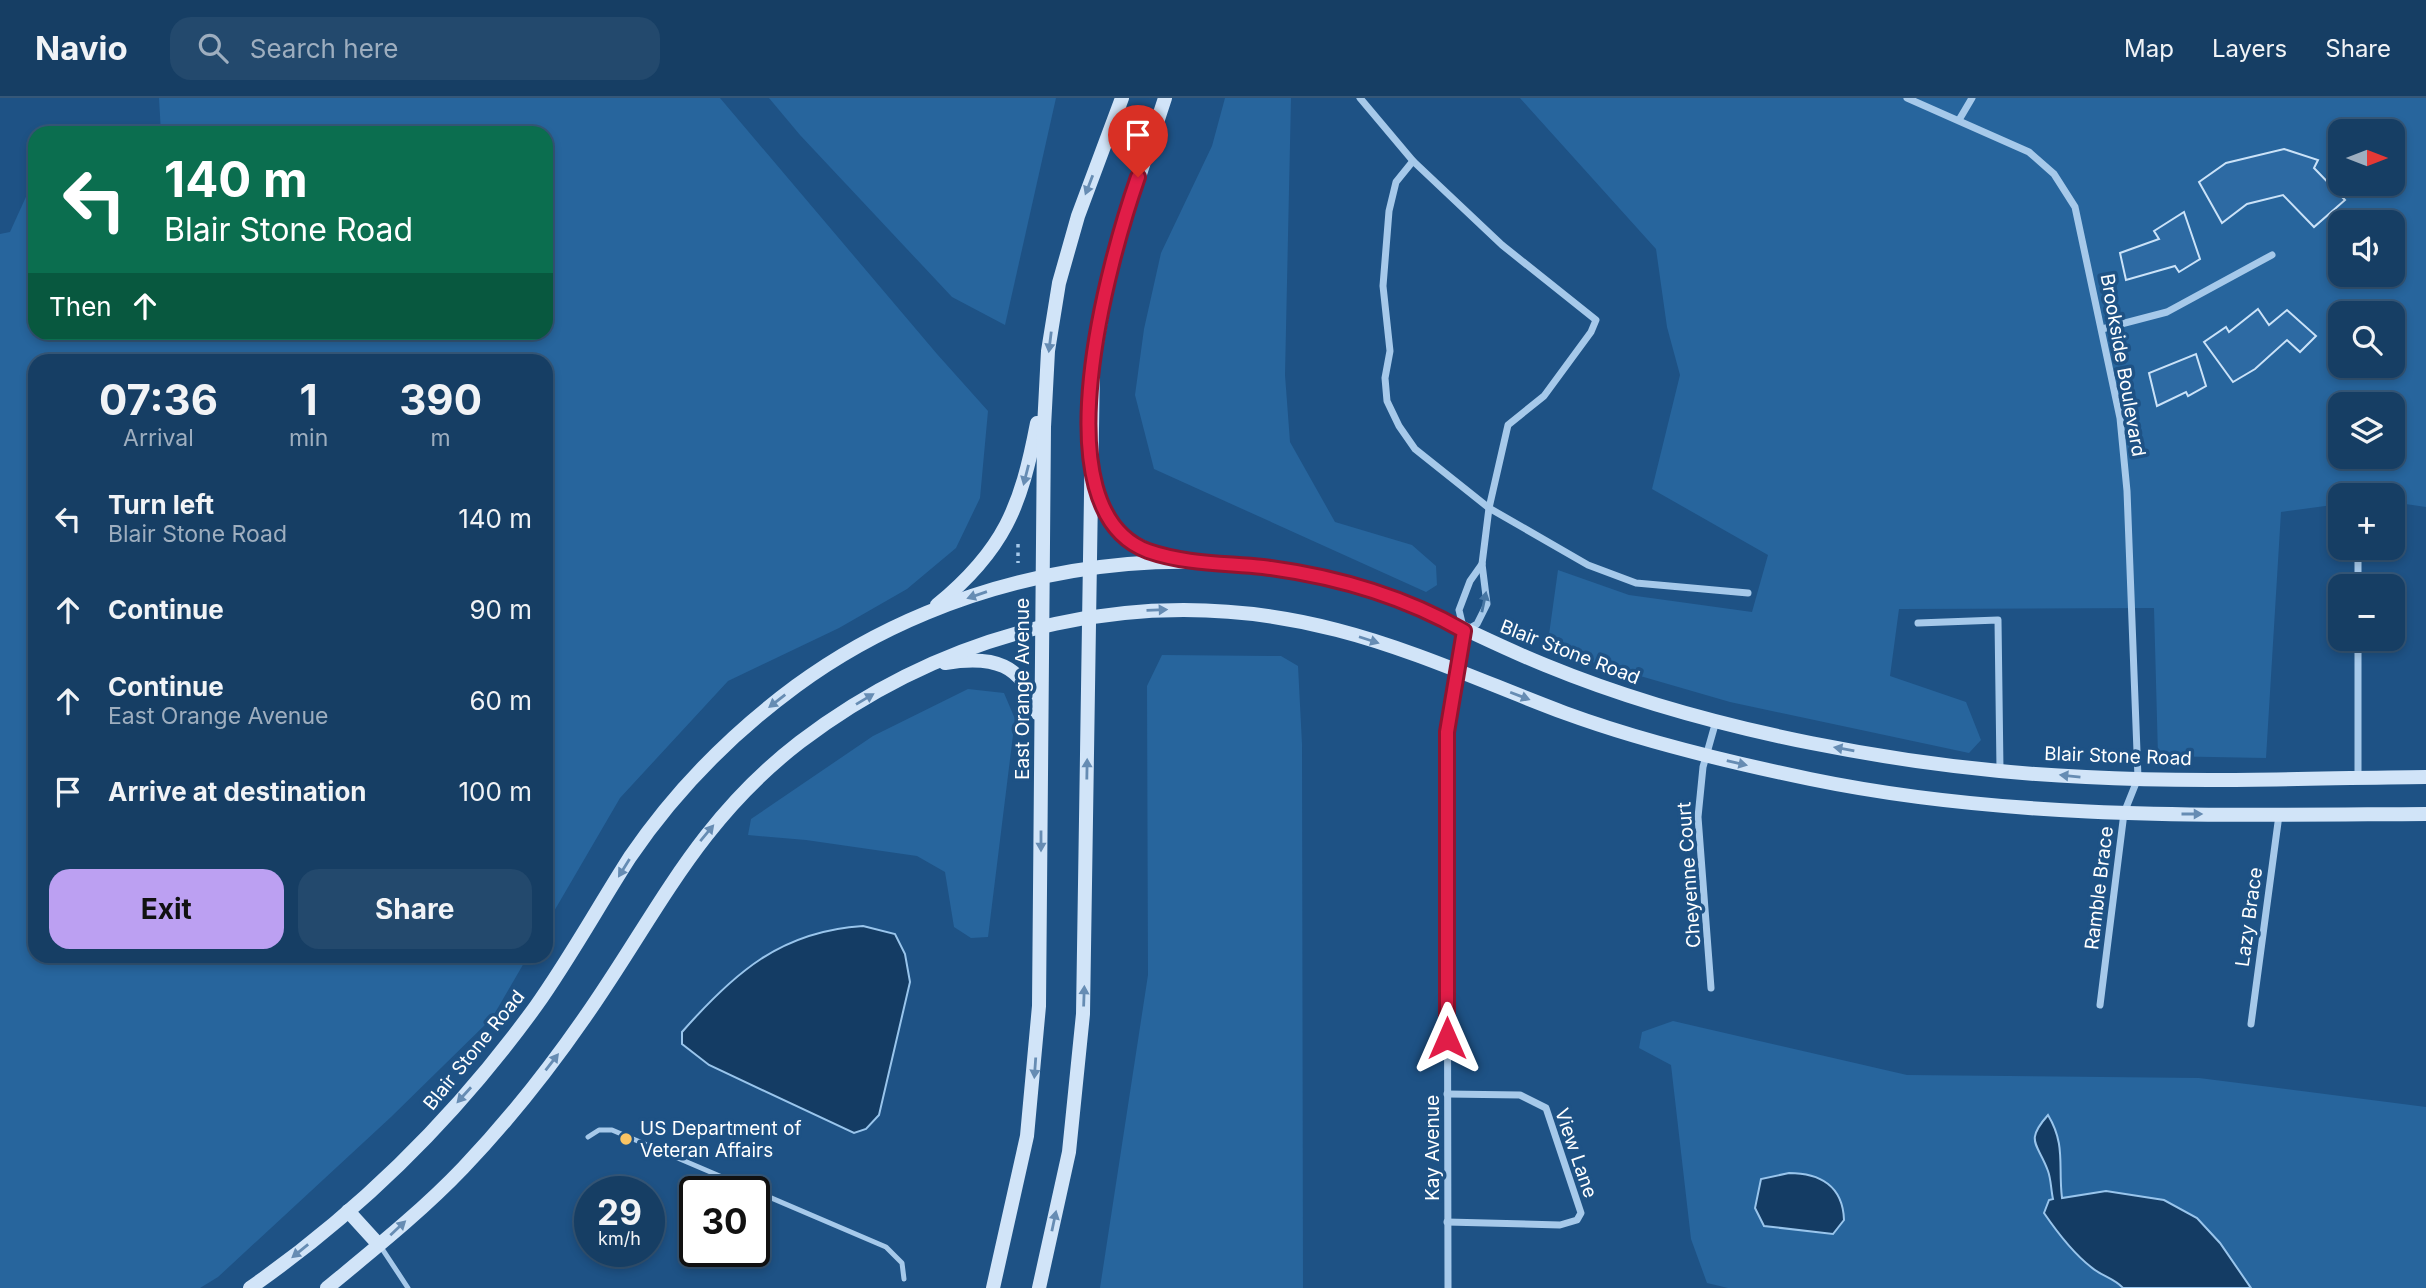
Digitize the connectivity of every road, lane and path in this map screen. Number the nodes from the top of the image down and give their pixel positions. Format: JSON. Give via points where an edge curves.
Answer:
{"nodes":[{"id":1,"x":1122,"y":98,"type":"edge"},
{"id":2,"x":1165,"y":98,"type":"edge"},
{"id":3,"x":1360,"y":98,"type":"edge"},
{"id":4,"x":1907,"y":98,"type":"edge"},
{"id":5,"x":1972,"y":98,"type":"edge"},
{"id":6,"x":1959,"y":120,"type":"junction"},
{"id":7,"x":1413,"y":161,"type":"junction"},
{"id":8,"x":2272,"y":255,"type":"dead end"},
{"id":9,"x":2102,"y":329,"type":"junction"},
{"id":10,"x":1045,"y":384,"type":"junction"},
{"id":11,"x":1090,"y":471,"type":"junction"},
{"id":12,"x":1489,"y":508,"type":"junction"},
{"id":13,"x":1012,"y":538,"type":"dead end"},
{"id":14,"x":1018,"y":544,"type":"junction"},
{"id":15,"x":1030,"y":544,"type":"dead end"},
{"id":16,"x":1018,"y":563,"type":"dead end"},
{"id":17,"x":1208,"y":563,"type":"junction"},
{"id":18,"x":1482,"y":564,"type":"junction"},
{"id":19,"x":1089,"y":570,"type":"junction"},
{"id":20,"x":1042,"y":577,"type":"junction"},
{"id":21,"x":1748,"y":593,"type":"dead end"},
{"id":22,"x":926,"y":614,"type":"junction"},
{"id":23,"x":1089,"y":616,"type":"junction"},
{"id":24,"x":1918,"y":624,"type":"dead end"},
{"id":25,"x":1042,"y":626,"type":"junction"},
{"id":26,"x":1464,"y":631,"type":"junction"},
{"id":27,"x":2358,"y":651,"type":"edge"},
{"id":28,"x":923,"y":667,"type":"junction"},
{"id":29,"x":1457,"y":671,"type":"junction"},
{"id":30,"x":1716,"y":721,"type":"junction"},
{"id":31,"x":1041,"y":729,"type":"junction"},
{"id":32,"x":1705,"y":755,"type":"junction"},
{"id":33,"x":2000,"y":769,"type":"junction"},
{"id":34,"x":2358,"y":777,"type":"junction"},
{"id":35,"x":2426,"y":777,"type":"edge"},
{"id":36,"x":2138,"y":778,"type":"junction"},
{"id":37,"x":2124,"y":813,"type":"junction"},
{"id":38,"x":2426,"y":814,"type":"edge"},
{"id":39,"x":2279,"y":815,"type":"junction"},
{"id":40,"x":1711,"y":988,"type":"dead end"},
{"id":41,"x":2100,"y":1005,"type":"dead end"},
{"id":42,"x":2250,"y":1024,"type":"dead end"},
{"id":43,"x":1447,"y":1094,"type":"junction"},
{"id":44,"x":588,"y":1137,"type":"dead end"},
{"id":45,"x":348,"y":1211,"type":"junction"},
{"id":46,"x":1447,"y":1222,"type":"junction"},
{"id":47,"x":379,"y":1245,"type":"junction"},
{"id":48,"x":904,"y":1279,"type":"dead end"},
{"id":49,"x":250,"y":1288,"type":"edge"},
{"id":50,"x":327,"y":1288,"type":"edge"},
{"id":51,"x":408,"y":1288,"type":"edge"},
{"id":52,"x":993,"y":1288,"type":"edge"},
{"id":53,"x":1039,"y":1288,"type":"edge"},
{"id":54,"x":1448,"y":1288,"type":"edge"}],
"edges":[{"from":1,"to":10,"type":"main road","name":"East Orange Avenue","one_way":true,"via":[[1068,248]]},
{"from":2,"to":11,"type":"main road","via":[[1103,295],[1091,387]]},
{"from":3,"to":7,"type":"street"},
{"from":4,"to":6,"type":"street","name":"Brookside Boulevard"},
{"from":5,"to":6,"type":"street"},
{"from":6,"to":9,"type":"street","name":"Brookside Boulevard","via":[[2029,152],[2066,190],[2082,228]]},
{"from":7,"to":12,"type":"street","via":[[1396,182],[1389,211],[1383,286],[1390,351],[1387,401],[1415,449]]},
{"from":7,"to":12,"type":"street","via":[[1502,245],[1596,320],[1544,396],[1508,425]]},
{"from":8,"to":9,"type":"street","via":[[2167,312]]},
{"from":9,"to":36,"type":"street","name":"Brookside Boulevard","via":[[2120,418],[2127,491]]},
{"from":10,"to":20,"type":"main road","name":"East Orange Avenue"},
{"from":10,"to":22,"type":"main road","one_way":true,"via":[[1021,495],[1004,533],[970,576]]},
{"from":11,"to":17,"type":"main road","via":[[1114,526],[1134,545]]},
{"from":11,"to":19,"type":"main road"},
{"from":12,"to":18,"type":"street"},
{"from":12,"to":21,"type":"street","via":[[1588,565],[1636,583]]},
{"from":13,"to":14,"type":"path"},
{"from":14,"to":15,"type":"path"},
{"from":14,"to":16,"type":"path"},
{"from":17,"to":19,"type":"main road","name":"Blair Stone Road"},
{"from":17,"to":26,"type":"main road","name":"Blair Stone Road","via":[[1337,581],[1405,602]]},
{"from":18,"to":26,"type":"street","name":"Kay Avenue","via":[[1459,610]]},
{"from":26,"to":18,"type":"street","one_way":true,"via":[[1477,624],[1487,604]]},
{"from":19,"to":20,"type":"main road","name":"Blair Stone Road"},
{"from":19,"to":23,"type":"main road"},
{"from":20,"to":22,"type":"main road","name":"Blair Stone Road","one_way":true},
{"from":20,"to":25,"type":"main road","name":"East Orange Avenue"},
{"from":22,"to":45,"type":"main road","name":"Blair Stone Road","one_way":true,"via":[[861,645],[801,682],[745,726],[698,772],[629,859],[575,950],[508,1043],[428,1135]]},
{"from":23,"to":25,"type":"main road"},
{"from":23,"to":29,"type":"main road","one_way":true,"via":[[1189,609],[1268,615],[1371,640]]},
{"from":53,"to":23,"type":"main road","one_way":true,"via":[[1069,1152],[1083,1014]]},
{"from":24,"to":33,"type":"street","via":[[1998,620]]},
{"from":25,"to":28,"type":"main road"},
{"from":25,"to":31,"type":"main road","name":"East Orange Avenue"},
{"from":26,"to":29,"type":"street","name":"Kay Avenue"},
{"from":26,"to":30,"type":"main road","name":"Blair Stone Road","via":[[1573,676]]},
{"from":27,"to":34,"type":"street"},
{"from":28,"to":31,"type":"main road","via":[[958,661],[999,663],[1025,684]]},
{"from":47,"to":28,"type":"main road","one_way":true,"via":[[463,1168],[544,1072],[587,1015],[683,863],[727,809],[779,759],[833,718]]},
{"from":29,"to":32,"type":"main road","one_way":true,"via":[[1571,716]]},
{"from":29,"to":43,"type":"street","name":"Kay Avenue","via":[[1447,732]]},
{"from":30,"to":32,"type":"street","name":"Cheyenne Court"},
{"from":33,"to":30,"type":"main road","name":"Blair Stone Road","one_way":true,"via":[[1845,749]]},
{"from":31,"to":52,"type":"main road","name":"East Orange Avenue","one_way":true,"via":[[1040,982],[1034,1077],[1027,1136]]},
{"from":32,"to":37,"type":"main road","one_way":true,"via":[[1936,800]]},
{"from":32,"to":40,"type":"street","name":"Cheyenne Court","via":[[1698,817]]},
{"from":36,"to":33,"type":"main road","name":"Blair Stone Road","one_way":true},
{"from":34,"to":35,"type":"main road","name":"Blair Stone Road"},
{"from":34,"to":36,"type":"main road","name":"Blair Stone Road"},
{"from":36,"to":37,"type":"street","name":"Ramble Brace"},
{"from":37,"to":39,"type":"main road","one_way":true},
{"from":37,"to":41,"type":"street","name":"Ramble Brace"},
{"from":38,"to":39,"type":"main road"},
{"from":39,"to":42,"type":"street","name":"Lazy Brace"},
{"from":43,"to":46,"type":"street","name":"Kay Avenue"},
{"from":43,"to":46,"type":"street","name":"View Lane","via":[[1520,1095],[1546,1108],[1581,1213],[1577,1220],[1560,1225]]},
{"from":44,"to":48,"type":"lane","via":[[599,1130],[612,1130],[886,1247],[902,1263]]},
{"from":45,"to":47,"type":"main road"},
{"from":45,"to":49,"type":"main road","name":"Blair Stone Road","one_way":true},
{"from":46,"to":54,"type":"street","name":"Kay Avenue"},
{"from":47,"to":50,"type":"main road"},
{"from":47,"to":51,"type":"lane"}]}
